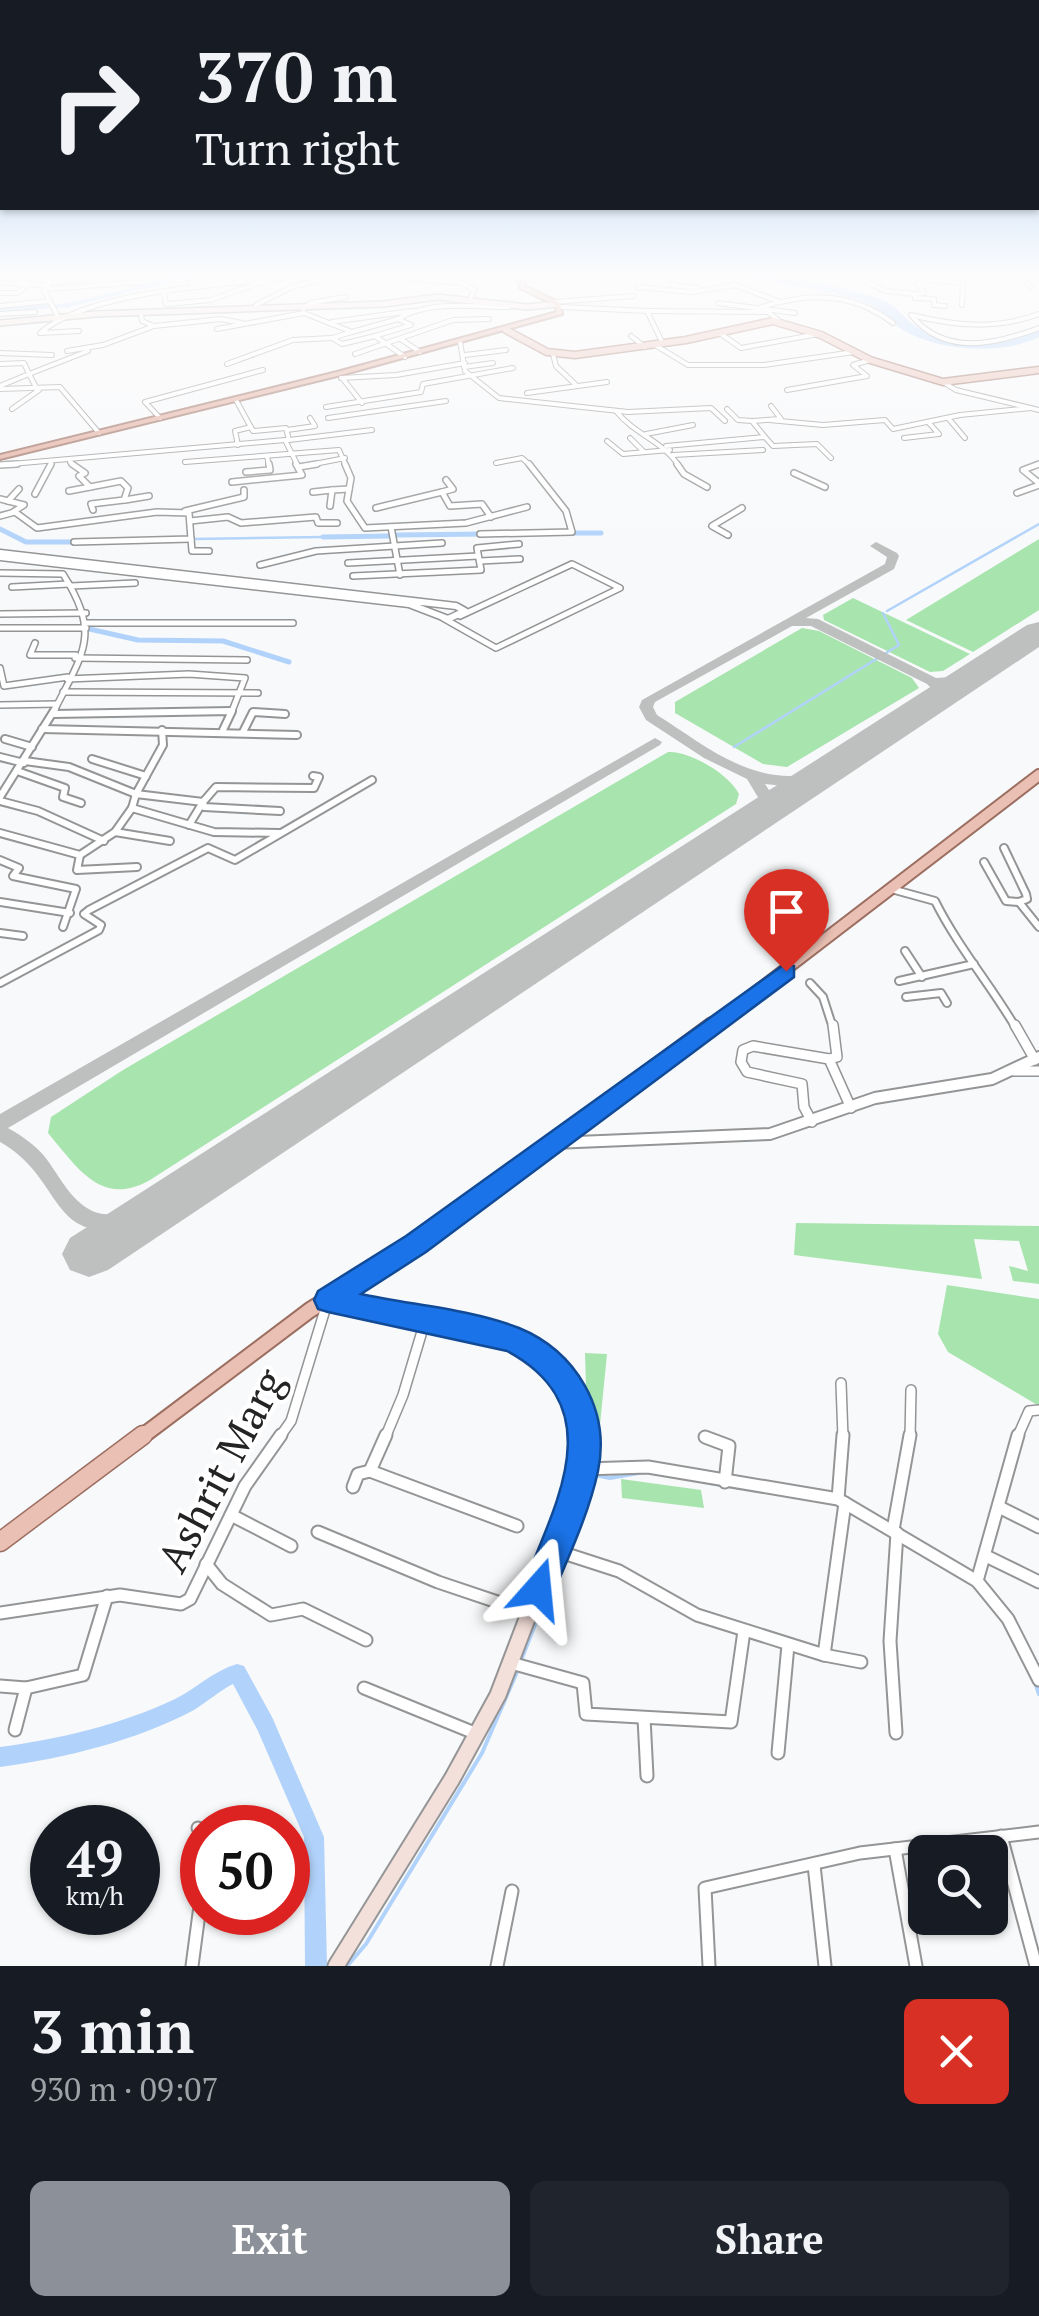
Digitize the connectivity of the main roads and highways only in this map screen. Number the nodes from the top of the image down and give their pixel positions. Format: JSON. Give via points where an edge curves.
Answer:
{"nodes":[{"id":1,"x":370,"y":367,"type":"edge"},
{"id":2,"x":893,"y":367,"type":"edge"},
{"id":3,"x":1039,"y":370,"type":"edge"},
{"id":4,"x":0,"y":456,"type":"edge"},
{"id":5,"x":1039,"y":774,"type":"edge"},
{"id":6,"x":328,"y":1300,"type":"junction"},
{"id":7,"x":0,"y":1542,"type":"edge"},
{"id":8,"x":336,"y":1966,"type":"edge"}],
"edges":[{"from":1,"to":4,"type":"highway"},
{"from":2,"to":3,"type":"main road","via":[[944,382]]},
{"from":5,"to":6,"type":"main road","via":[[894,890],[416,1244]]},
{"from":6,"to":7,"type":"main road"},
{"from":6,"to":8,"type":"main road","via":[[512,1339],[544,1356],[568,1380],[580,1408],[584,1468],[511,1663],[477,1734]]}]}
